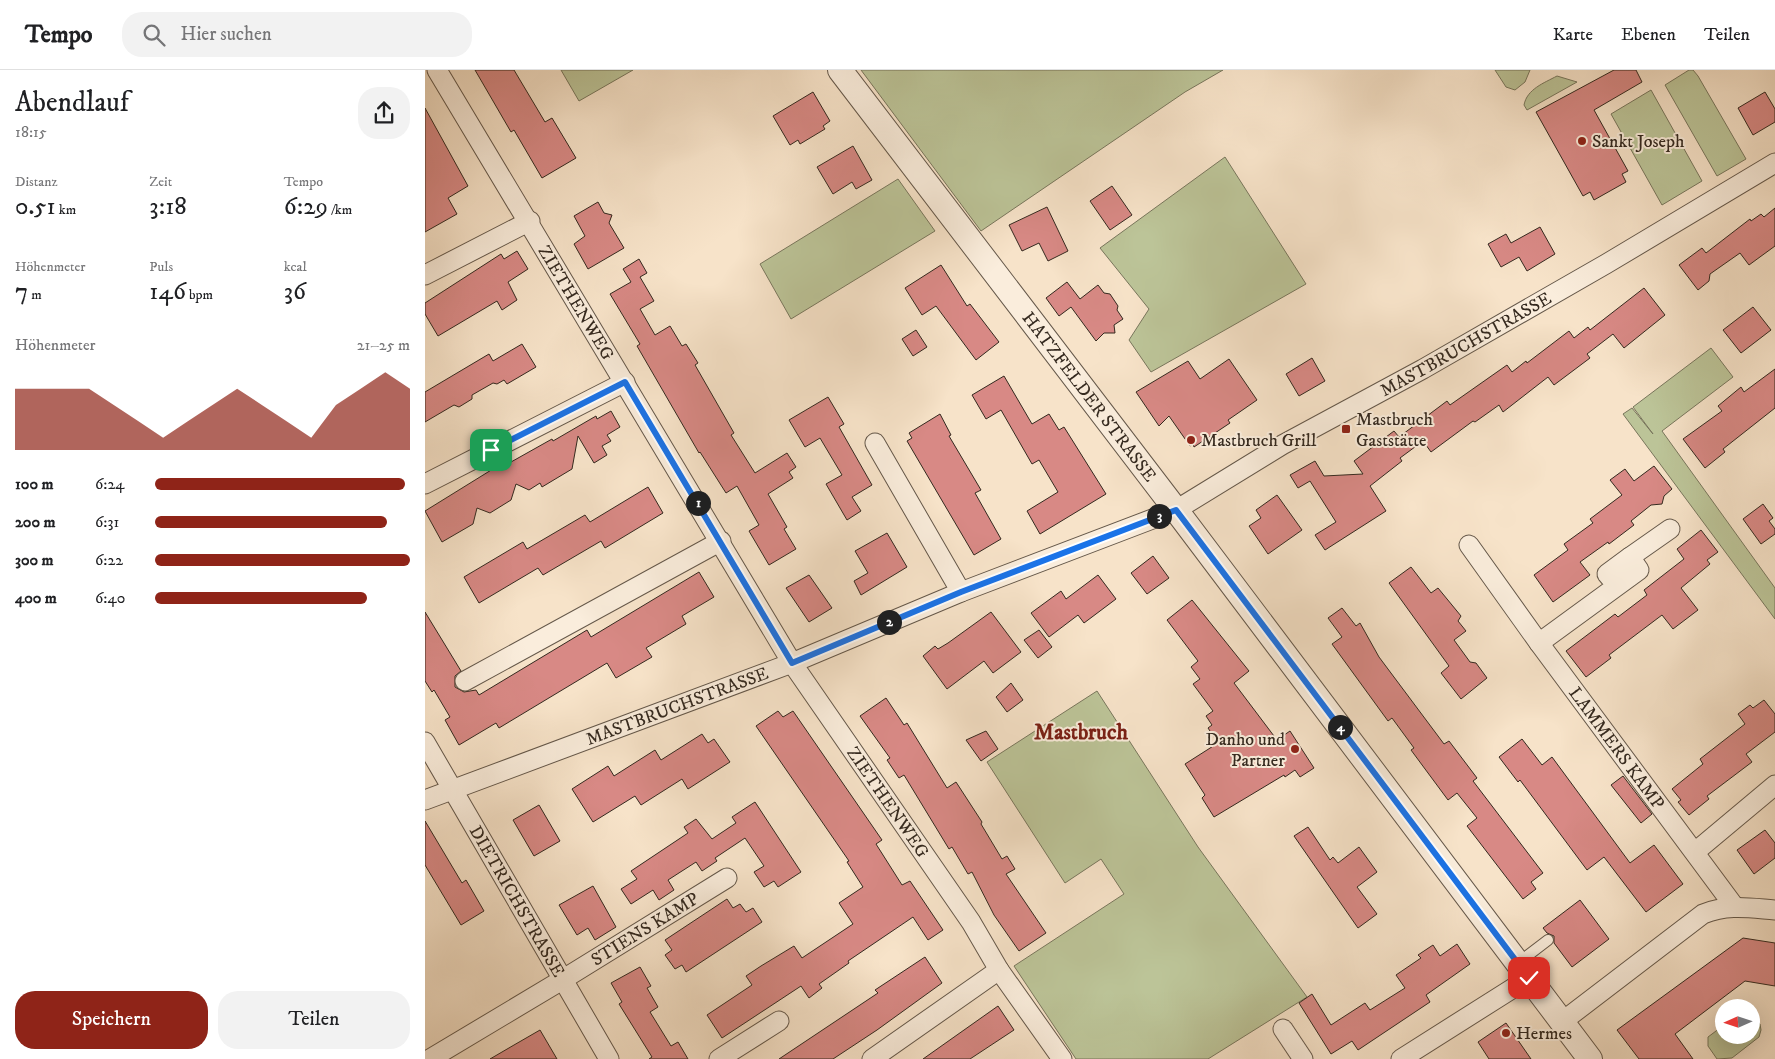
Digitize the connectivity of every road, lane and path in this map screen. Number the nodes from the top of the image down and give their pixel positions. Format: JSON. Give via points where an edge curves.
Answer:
{"nodes":[{"id":1,"x":437,"y":70,"type":"edge"},
{"id":2,"x":840,"y":70,"type":"edge"},
{"id":3,"x":1775,"y":164,"type":"edge"},
{"id":4,"x":530,"y":221,"type":"junction"},
{"id":5,"x":425,"y":275,"type":"edge"},
{"id":6,"x":625,"y":382,"type":"junction"},
{"id":7,"x":875,"y":444,"type":"dead end"},
{"id":8,"x":425,"y":484,"type":"edge"},
{"id":9,"x":1176,"y":510,"type":"junction"},
{"id":10,"x":1670,"y":529,"type":"dead end"},
{"id":11,"x":721,"y":541,"type":"junction"},
{"id":12,"x":1469,"y":545,"type":"dead end"},
{"id":13,"x":961,"y":592,"type":"junction"},
{"id":14,"x":1539,"y":643,"type":"junction"},
{"id":15,"x":792,"y":663,"type":"junction"},
{"id":16,"x":465,"y":681,"type":"dead end"},
{"id":17,"x":425,"y":742,"type":"edge"},
{"id":18,"x":1775,"y":785,"type":"edge"},
{"id":19,"x":455,"y":790,"type":"junction"},
{"id":20,"x":425,"y":800,"type":"edge"},
{"id":21,"x":1695,"y":852,"type":"junction"},
{"id":22,"x":727,"y":878,"type":"dead end"},
{"id":23,"x":1734,"y":906,"type":"junction"},
{"id":24,"x":1775,"y":910,"type":"edge"},
{"id":25,"x":1548,"y":940,"type":"dead end"},
{"id":26,"x":999,"y":970,"type":"junction"},
{"id":27,"x":1524,"y":971,"type":"junction"},
{"id":28,"x":562,"y":980,"type":"junction"},
{"id":29,"x":779,"y":1021,"type":"dead end"},
{"id":30,"x":1563,"y":1021,"type":"junction"},
{"id":31,"x":1283,"y":1029,"type":"dead end"},
{"id":32,"x":430,"y":1059,"type":"edge"},
{"id":33,"x":609,"y":1059,"type":"edge"},
{"id":34,"x":719,"y":1059,"type":"edge"},
{"id":35,"x":872,"y":1059,"type":"edge"},
{"id":36,"x":1062,"y":1059,"type":"edge"},
{"id":37,"x":1303,"y":1059,"type":"edge"},
{"id":38,"x":1401,"y":1059,"type":"edge"},
{"id":39,"x":1590,"y":1059,"type":"edge"}],
"edges":[{"from":1,"to":4,"type":"street","name":"ZIETHENWEG"},
{"from":2,"to":9,"type":"street","name":"HATZFELDER STRASSE"},
{"from":3,"to":9,"type":"street","name":"MASTBRUCHSTRASSE","via":[[1423,369],[1282,445]]},
{"from":4,"to":5,"type":"street"},
{"from":4,"to":6,"type":"street","name":"ZIETHENWEG"},
{"from":6,"to":8,"type":"street"},
{"from":6,"to":11,"type":"street","name":"ZIETHENWEG"},
{"from":7,"to":13,"type":"street"},
{"from":9,"to":13,"type":"street","name":"MASTBRUCHSTRASSE"},
{"from":9,"to":27,"type":"street","name":"HATZFELDER STRASSE"},
{"from":10,"to":14,"type":"street","via":[[1607,574],[1617,586]]},
{"from":11,"to":15,"type":"street","name":"ZIETHENWEG"},
{"from":11,"to":16,"type":"street"},
{"from":12,"to":14,"type":"street","name":"LAMMERS KAMP"},
{"from":13,"to":15,"type":"street","name":"MASTBRUCHSTRASSE"},
{"from":14,"to":21,"type":"street","name":"LAMMERS KAMP"},
{"from":15,"to":19,"type":"street","name":"MASTBRUCHSTRASSE"},
{"from":15,"to":26,"type":"street","name":"ZIETHENWEG","via":[[971,922]]},
{"from":17,"to":19,"type":"street","name":"DIETRICHSTRASSE"},
{"from":18,"to":21,"type":"street"},
{"from":19,"to":20,"type":"street","name":"MASTBRUCHSTRASSE"},
{"from":19,"to":28,"type":"street","name":"DIETRICHSTRASSE"},
{"from":21,"to":23,"type":"street","name":"LAMMERS KAMP"},
{"from":22,"to":28,"type":"street","name":"STIENS KAMP"},
{"from":23,"to":24,"type":"street"},
{"from":23,"to":30,"type":"street","via":[[1703,914]]},
{"from":25,"to":27,"type":"lane"},
{"from":26,"to":35,"type":"street"},
{"from":26,"to":36,"type":"street","name":"ZIETHENWEG"},
{"from":27,"to":30,"type":"street","name":"HATZFELDER STRASSE"},
{"from":27,"to":38,"type":"street"},
{"from":28,"to":32,"type":"street","name":"STIENS KAMP"},
{"from":28,"to":33,"type":"street","name":"DIETRICHSTRASSE"},
{"from":29,"to":34,"type":"street"},
{"from":30,"to":39,"type":"street","name":"HATZFELDER STRASSE"},
{"from":31,"to":37,"type":"street"}]}
